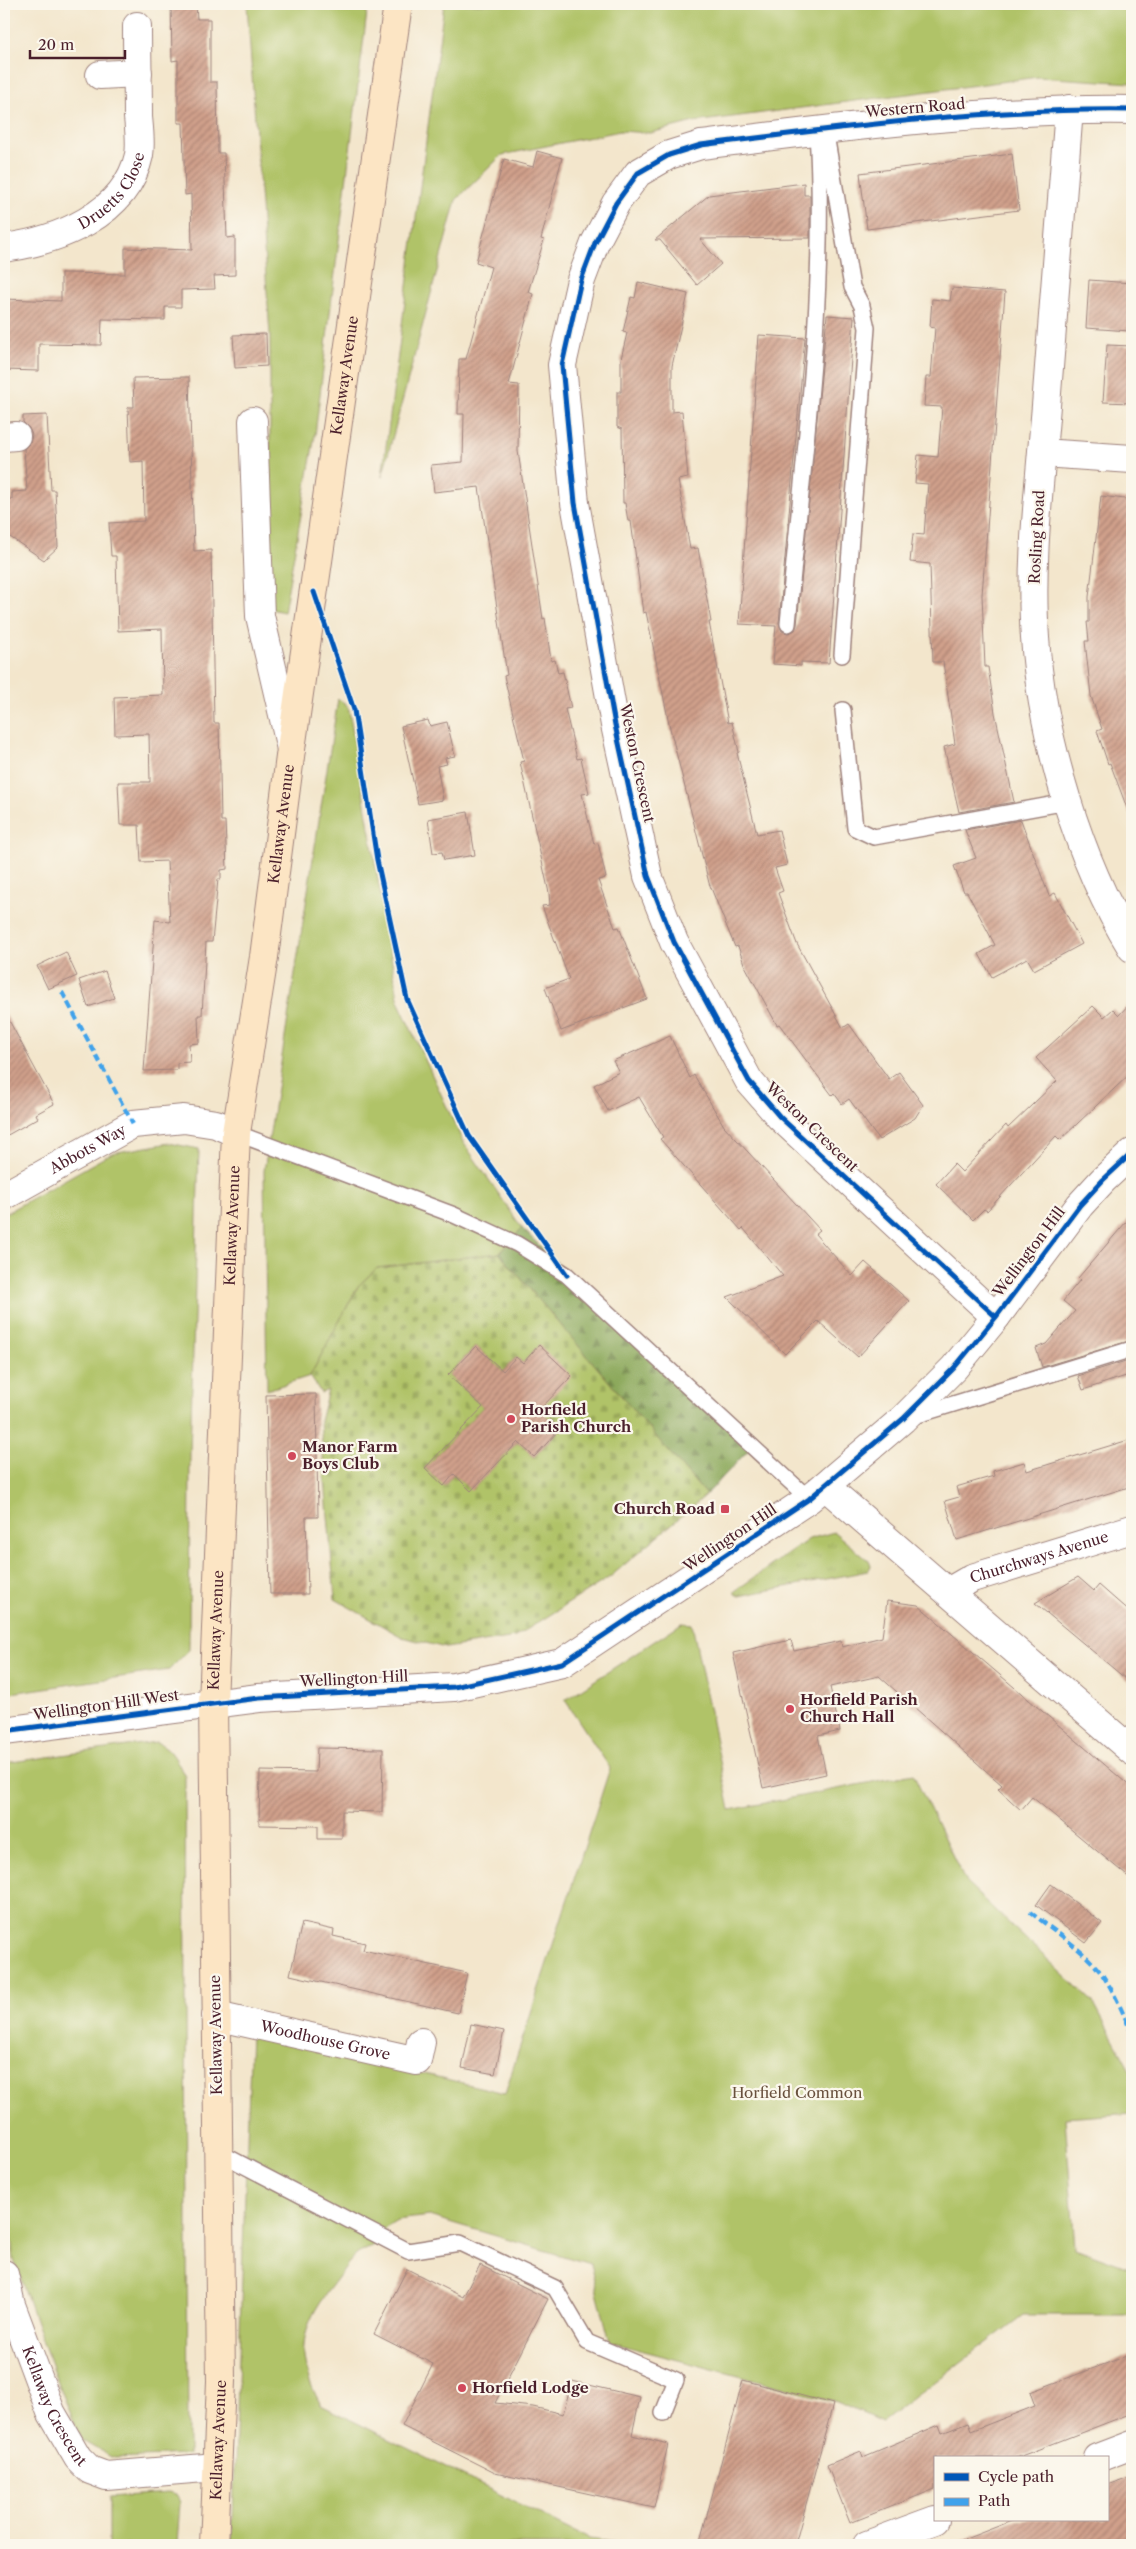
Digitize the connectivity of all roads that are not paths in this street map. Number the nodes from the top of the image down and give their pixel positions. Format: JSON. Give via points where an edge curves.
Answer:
{"nodes":[{"id":1,"x":398,"y":4,"type":"edge"},
{"id":2,"x":137,"y":26,"type":"dead end"},
{"id":3,"x":138,"y":73,"type":"junction"},
{"id":4,"x":100,"y":75,"type":"dead end"},
{"id":5,"x":1069,"y":109,"type":"junction"},
{"id":6,"x":1132,"y":110,"type":"edge"},
{"id":7,"x":821,"y":130,"type":"junction"},
{"id":8,"x":701,"y":145,"type":"joint"},
{"id":9,"x":4,"y":248,"type":"edge"},
{"id":10,"x":254,"y":421,"type":"dead end"},
{"id":11,"x":1042,"y":452,"type":"junction"},
{"id":12,"x":1132,"y":459,"type":"edge"},
{"id":13,"x":788,"y":624,"type":"dead end"},
{"id":14,"x":842,"y":656,"type":"dead end"},
{"id":15,"x":843,"y":710,"type":"dead end"},
{"id":16,"x":291,"y":749,"type":"junction"},
{"id":17,"x":1067,"y":802,"type":"junction"},
{"id":18,"x":1132,"y":948,"type":"edge"},
{"id":19,"x":236,"y":1133,"type":"junction"},
{"id":20,"x":1132,"y":1153,"type":"edge"},
{"id":21,"x":4,"y":1196,"type":"edge"},
{"id":22,"x":996,"y":1317,"type":"junction"},
{"id":23,"x":1132,"y":1349,"type":"edge"},
{"id":24,"x":903,"y":1419,"type":"junction"},
{"id":25,"x":817,"y":1493,"type":"junction"},
{"id":26,"x":1132,"y":1529,"type":"edge"},
{"id":27,"x":948,"y":1592,"type":"junction"},
{"id":28,"x":212,"y":1703,"type":"junction"},
{"id":29,"x":4,"y":1731,"type":"edge"},
{"id":30,"x":1132,"y":1751,"type":"edge"},
{"id":31,"x":216,"y":2016,"type":"junction"},
{"id":32,"x":422,"y":2042,"type":"dead end"},
{"id":33,"x":218,"y":2152,"type":"junction"},
{"id":34,"x":4,"y":2274,"type":"edge"},
{"id":35,"x":663,"y":2413,"type":"dead end"},
{"id":36,"x":1132,"y":2445,"type":"edge"},
{"id":37,"x":1103,"y":2456,"type":"edge"},
{"id":38,"x":217,"y":2467,"type":"junction"},
{"id":39,"x":934,"y":2520,"type":"edge"},
{"id":40,"x":214,"y":2545,"type":"edge"},
{"id":41,"x":867,"y":2545,"type":"edge"}],
"edges":[{"from":1,"to":16,"type":"main road","name":"Kellaway Avenue"},
{"from":2,"to":3,"type":"street","name":"Druetts Close"},
{"from":3,"to":4,"type":"street"},
{"from":3,"to":9,"type":"street","name":"Druetts Close","via":[[139,154],[128,180],[108,206],[76,228],[30,245]]},
{"from":5,"to":6,"type":"street","name":"Western Road"},
{"from":5,"to":7,"type":"street","name":"Western Road","via":[[901,120]]},
{"from":5,"to":11,"type":"street","name":"Rosling Road"},
{"from":7,"to":8,"type":"street","name":"Western Road"},
{"from":7,"to":13,"type":"lane","via":[[816,308]]},
{"from":7,"to":14,"type":"lane","via":[[852,287],[862,306],[867,328]]},
{"from":8,"to":22,"type":"street","name":"Weston Crescent","via":[[669,155],[638,173],[616,203],[595,243],[581,280],[562,365],[575,503],[615,725],[648,876],[674,942],[749,1081],[780,1117]]},
{"from":10,"to":16,"type":"street","name":"Kellaway Avenue","via":[[260,616]]},
{"from":11,"to":12,"type":"street"},
{"from":11,"to":17,"type":"street","name":"Rosling Road","via":[[1035,549],[1035,638],[1046,715]]},
{"from":15,"to":17,"type":"lane","via":[[855,828],[874,837]]},
{"from":16,"to":19,"type":"main road","name":"Kellaway Avenue","via":[[264,957]]},
{"from":17,"to":18,"type":"street","name":"Rosling Road","via":[[1092,873]]},
{"from":19,"to":21,"type":"street","name":"Abbots Way","via":[[216,1124],[184,1119],[133,1124]]},
{"from":19,"to":25,"type":"lane","via":[[454,1215],[517,1244],[567,1275]]},
{"from":19,"to":28,"type":"main road","name":"Kellaway Avenue"},
{"from":20,"to":22,"type":"street","name":"Wellington Hill","via":[[1080,1205]]},
{"from":22,"to":24,"type":"street","name":"Wellington Hill","via":[[954,1368]]},
{"from":23,"to":24,"type":"lane"},
{"from":24,"to":25,"type":"street","name":"Wellington Hill"},
{"from":25,"to":27,"type":"street"},
{"from":25,"to":28,"type":"street","name":"Wellington Hill","via":[[562,1663],[454,1687]]},
{"from":26,"to":27,"type":"street","name":"Churchways Avenue","via":[[972,1578]]},
{"from":27,"to":30,"type":"street"},
{"from":28,"to":29,"type":"street","name":"Wellington Hill West"},
{"from":28,"to":31,"type":"main road","name":"Kellaway Avenue"},
{"from":31,"to":32,"type":"street","name":"Woodhouse Grove","via":[[417,2061]]},
{"from":31,"to":33,"type":"main road","name":"Kellaway Avenue"},
{"from":33,"to":35,"type":"lane","via":[[408,2251],[460,2244],[555,2288],[587,2342],[676,2380]]},
{"from":33,"to":38,"type":"main road","name":"Kellaway Avenue","via":[[221,2381]]},
{"from":34,"to":38,"type":"street","name":"Kellaway Crescent","via":[[12,2306],[51,2412],[78,2458],[90,2470],[106,2476]]},
{"from":36,"to":37,"type":"street"},
{"from":38,"to":40,"type":"main road","name":"Kellaway Avenue"},
{"from":39,"to":41,"type":"street"}]}
